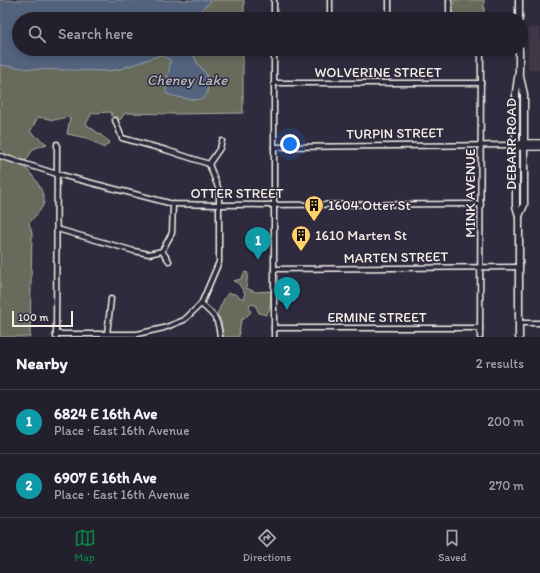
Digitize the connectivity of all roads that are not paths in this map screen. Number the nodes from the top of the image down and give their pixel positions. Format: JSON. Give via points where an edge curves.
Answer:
{"nodes":[{"id":1,"x":274,"y":0,"type":"edge"},
{"id":2,"x":330,"y":0,"type":"edge"},
{"id":3,"x":389,"y":0,"type":"edge"},
{"id":4,"x":449,"y":0,"type":"edge"},
{"id":5,"x":519,"y":0,"type":"edge"},
{"id":6,"x":274,"y":12,"type":"edge"},
{"id":7,"x":330,"y":12,"type":"edge"},
{"id":8,"x":389,"y":12,"type":"edge"},
{"id":9,"x":449,"y":12,"type":"edge"},
{"id":10,"x":519,"y":12,"type":"edge"},
{"id":11,"x":274,"y":56,"type":"edge"},
{"id":12,"x":481,"y":56,"type":"edge"},
{"id":13,"x":519,"y":56,"type":"edge"},
{"id":14,"x":519,"y":71,"type":"junction"},
{"id":15,"x":274,"y":83,"type":"junction"},
{"id":16,"x":481,"y":83,"type":"junction"},
{"id":17,"x":115,"y":120,"type":"dead end"},
{"id":18,"x":222,"y":141,"type":"dead end"},
{"id":19,"x":540,"y":143,"type":"edge"},
{"id":20,"x":57,"y":144,"type":"dead end"},
{"id":21,"x":481,"y":144,"type":"junction"},
{"id":22,"x":516,"y":145,"type":"junction"},
{"id":23,"x":524,"y":145,"type":"junction"},
{"id":24,"x":274,"y":147,"type":"junction"},
{"id":25,"x":540,"y":147,"type":"edge"},
{"id":26,"x":0,"y":156,"type":"edge"},
{"id":27,"x":209,"y":164,"type":"junction"},
{"id":28,"x":57,"y":174,"type":"junction"},
{"id":29,"x":173,"y":204,"type":"junction"},
{"id":30,"x":274,"y":204,"type":"junction"},
{"id":31,"x":481,"y":204,"type":"junction"},
{"id":32,"x":219,"y":205,"type":"junction"},
{"id":33,"x":519,"y":216,"type":"junction"},
{"id":34,"x":56,"y":229,"type":"junction"},
{"id":35,"x":162,"y":251,"type":"junction"},
{"id":36,"x":169,"y":261,"type":"dead end"},
{"id":37,"x":480,"y":266,"type":"junction"},
{"id":38,"x":519,"y":266,"type":"junction"},
{"id":39,"x":274,"y":269,"type":"junction"},
{"id":40,"x":111,"y":299,"type":"dead end"},
{"id":41,"x":201,"y":304,"type":"junction"},
{"id":42,"x":519,"y":323,"type":"junction"},
{"id":43,"x":540,"y":324,"type":"edge"},
{"id":44,"x":274,"y":328,"type":"junction"},
{"id":45,"x":480,"y":328,"type":"junction"},
{"id":46,"x":107,"y":334,"type":"junction"},
{"id":47,"x":56,"y":335,"type":"edge"},
{"id":48,"x":519,"y":336,"type":"edge"},
{"id":49,"x":220,"y":337,"type":"edge"},
{"id":50,"x":274,"y":337,"type":"edge"},
{"id":51,"x":480,"y":337,"type":"edge"}],
"edges":[{"from":1,"to":6,"type":"street"},
{"from":2,"to":7,"type":"street"},
{"from":3,"to":8,"type":"street"},
{"from":4,"to":9,"type":"street"},
{"from":5,"to":10,"type":"main road"},
{"from":11,"to":15,"type":"street"},
{"from":12,"to":16,"type":"street","name":"MINK AVENUE"},
{"from":13,"to":14,"type":"main road","name":"DEBARR ROAD"},
{"from":14,"to":22,"type":"main road","name":"DEBARR ROAD","via":[[516,92]]},
{"from":14,"to":23,"type":"main road","name":"DEBARR ROAD","via":[[524,94]]},
{"from":15,"to":16,"type":"street","name":"WOLVERINE STREET"},
{"from":15,"to":24,"type":"street"},
{"from":16,"to":21,"type":"street","name":"MINK AVENUE"},
{"from":17,"to":27,"type":"street","via":[[122,138]]},
{"from":18,"to":27,"type":"street"},
{"from":19,"to":23,"type":"street","name":"TURPIN STREET"},
{"from":20,"to":28,"type":"street"},
{"from":21,"to":22,"type":"street","name":"TURPIN STREET"},
{"from":21,"to":24,"type":"street","name":"TURPIN STREET"},
{"from":21,"to":31,"type":"street","name":"MINK AVENUE"},
{"from":22,"to":23,"type":"street","name":"TURPIN STREET"},
{"from":22,"to":33,"type":"main road","name":"DEBARR ROAD","via":[[516,206]]},
{"from":23,"to":25,"type":"street","name":"TURPIN STREET"},
{"from":23,"to":33,"type":"main road","name":"DEBARR ROAD","via":[[524,205]]},
{"from":24,"to":30,"type":"street"},
{"from":26,"to":28,"type":"street","name":"OTTER STREET"},
{"from":27,"to":32,"type":"street","via":[[219,190]]},
{"from":28,"to":29,"type":"street","name":"OTTER STREET"},
{"from":28,"to":34,"type":"street"},
{"from":29,"to":32,"type":"street","name":"OTTER STREET"},
{"from":29,"to":35,"type":"street","via":[[172,233]]},
{"from":30,"to":31,"type":"street","name":"OTTER STREET"},
{"from":30,"to":32,"type":"street","name":"OTTER STREET"},
{"from":30,"to":39,"type":"street"},
{"from":31,"to":37,"type":"street","name":"MINK AVENUE"},
{"from":32,"to":41,"type":"street","via":[[219,262]]},
{"from":33,"to":38,"type":"main road","name":"DEBARR ROAD"},
{"from":34,"to":35,"type":"street","via":[[134,251],[149,254]]},
{"from":34,"to":47,"type":"street"},
{"from":35,"to":36,"type":"street"},
{"from":37,"to":38,"type":"street","name":"MARTEN STREET"},
{"from":37,"to":39,"type":"street","name":"MARTEN STREET"},
{"from":37,"to":45,"type":"street","name":"MINK AVENUE"},
{"from":38,"to":42,"type":"main road","name":"DEBARR ROAD"},
{"from":39,"to":44,"type":"street"},
{"from":40,"to":46,"type":"street"},
{"from":41,"to":46,"type":"street","via":[[184,320],[164,328],[137,334]]},
{"from":41,"to":49,"type":"street","via":[[216,316]]},
{"from":42,"to":43,"type":"street"},
{"from":42,"to":48,"type":"main road","name":"DEBARR ROAD"},
{"from":44,"to":45,"type":"street","name":"ERMINE STREET"},
{"from":44,"to":50,"type":"street"},
{"from":45,"to":51,"type":"street","name":"MINK AVENUE"},
{"from":46,"to":47,"type":"street"}]}
